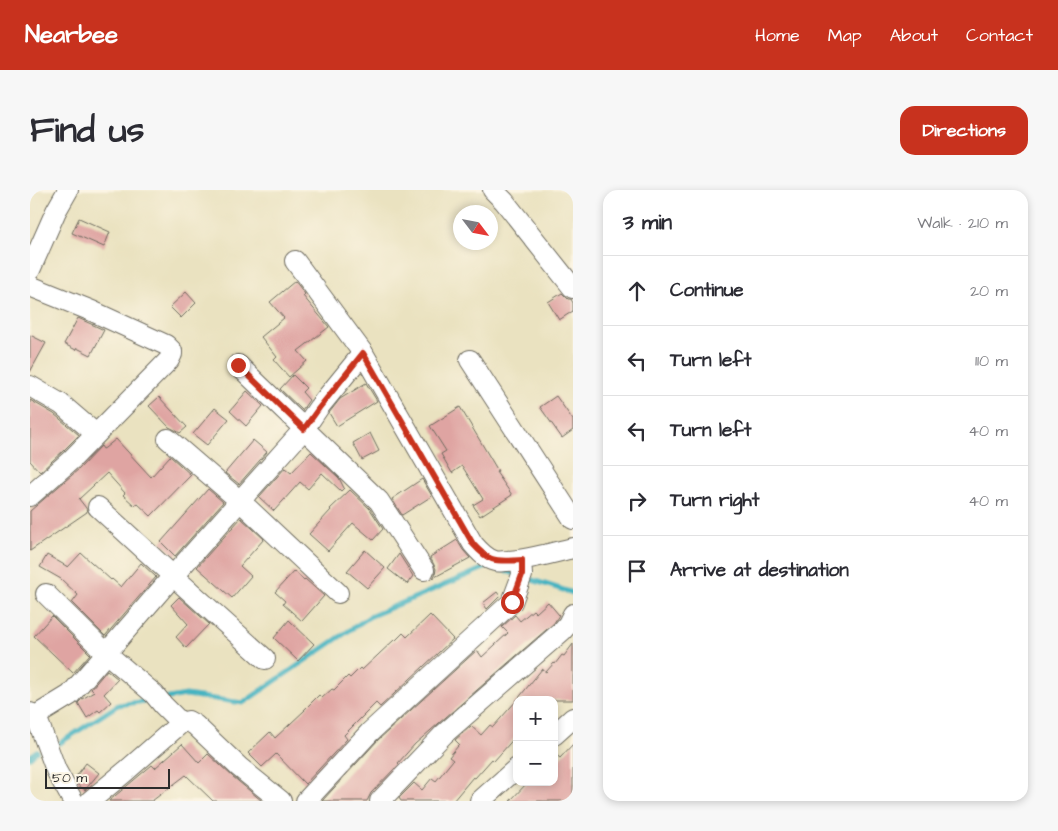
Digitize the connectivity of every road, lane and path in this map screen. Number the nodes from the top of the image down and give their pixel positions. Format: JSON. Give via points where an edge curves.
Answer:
{"nodes":[{"id":1,"x":68,"y":190,"type":"edge"},
{"id":2,"x":504,"y":194,"type":"edge"},
{"id":3,"x":295,"y":261,"type":"dead end"},
{"id":4,"x":30,"y":270,"type":"edge"},
{"id":5,"x":30,"y":286,"type":"edge"},
{"id":6,"x":573,"y":288,"type":"edge"},
{"id":7,"x":363,"y":353,"type":"junction"},
{"id":8,"x":470,"y":360,"type":"dead end"},
{"id":9,"x":238,"y":365,"type":"dead end"},
{"id":10,"x":30,"y":386,"type":"edge"},
{"id":11,"x":304,"y":429,"type":"junction"},
{"id":12,"x":96,"y":434,"type":"junction"},
{"id":13,"x":168,"y":439,"type":"dead end"},
{"id":14,"x":33,"y":488,"type":"edge"},
{"id":15,"x":240,"y":501,"type":"junction"},
{"id":16,"x":98,"y":507,"type":"dead end"},
{"id":17,"x":573,"y":519,"type":"edge"},
{"id":18,"x":573,"y":548,"type":"edge"},
{"id":19,"x":522,"y":567,"type":"junction"},
{"id":20,"x":424,"y":570,"type":"dead end"},
{"id":21,"x":172,"y":576,"type":"junction"},
{"id":22,"x":338,"y":593,"type":"dead end"},
{"id":23,"x":46,"y":594,"type":"dead end"},
{"id":24,"x":573,"y":614,"type":"edge"},
{"id":25,"x":106,"y":653,"type":"junction"},
{"id":26,"x":265,"y":658,"type":"dead end"},
{"id":27,"x":32,"y":715,"type":"edge"},
{"id":28,"x":573,"y":718,"type":"edge"},
{"id":29,"x":182,"y":723,"type":"junction"},
{"id":30,"x":558,"y":731,"type":"edge"},
{"id":31,"x":513,"y":772,"type":"edge"},
{"id":32,"x":73,"y":801,"type":"edge"},
{"id":33,"x":90,"y":801,"type":"edge"},
{"id":34,"x":281,"y":801,"type":"edge"},
{"id":35,"x":306,"y":801,"type":"edge"},
{"id":36,"x":380,"y":801,"type":"edge"},
{"id":37,"x":480,"y":801,"type":"edge"}],
"edges":[{"from":1,"to":4,"type":"street"},
{"from":2,"to":6,"type":"street"},
{"from":3,"to":7,"type":"street"},
{"from":5,"to":12,"type":"street","via":[[166,345],[172,351],[170,360]]},
{"from":7,"to":11,"type":"street"},
{"from":7,"to":19,"type":"street","via":[[473,544],[487,558]]},
{"from":8,"to":17,"type":"street"},
{"from":9,"to":11,"type":"street"},
{"from":10,"to":12,"type":"street","via":[[61,404]]},
{"from":11,"to":15,"type":"street"},
{"from":11,"to":20,"type":"street","via":[[379,501]]},
{"from":12,"to":14,"type":"street","via":[[70,460]]},
{"from":13,"to":15,"type":"street"},
{"from":15,"to":21,"type":"street"},
{"from":15,"to":22,"type":"street"},
{"from":16,"to":21,"type":"street"},
{"from":18,"to":19,"type":"street"},
{"from":19,"to":35,"type":"street","via":[[512,602],[370,732]]},
{"from":21,"to":25,"type":"street"},
{"from":21,"to":26,"type":"street"},
{"from":23,"to":25,"type":"street"},
{"from":24,"to":36,"type":"street","via":[[562,631],[444,734]]},
{"from":25,"to":27,"type":"street","via":[[70,695]]},
{"from":25,"to":29,"type":"street"},
{"from":27,"to":32,"type":"street"},
{"from":28,"to":30,"type":"street"},
{"from":29,"to":33,"type":"street"},
{"from":29,"to":34,"type":"street","via":[[195,725]]},
{"from":31,"to":37,"type":"street"}]}
